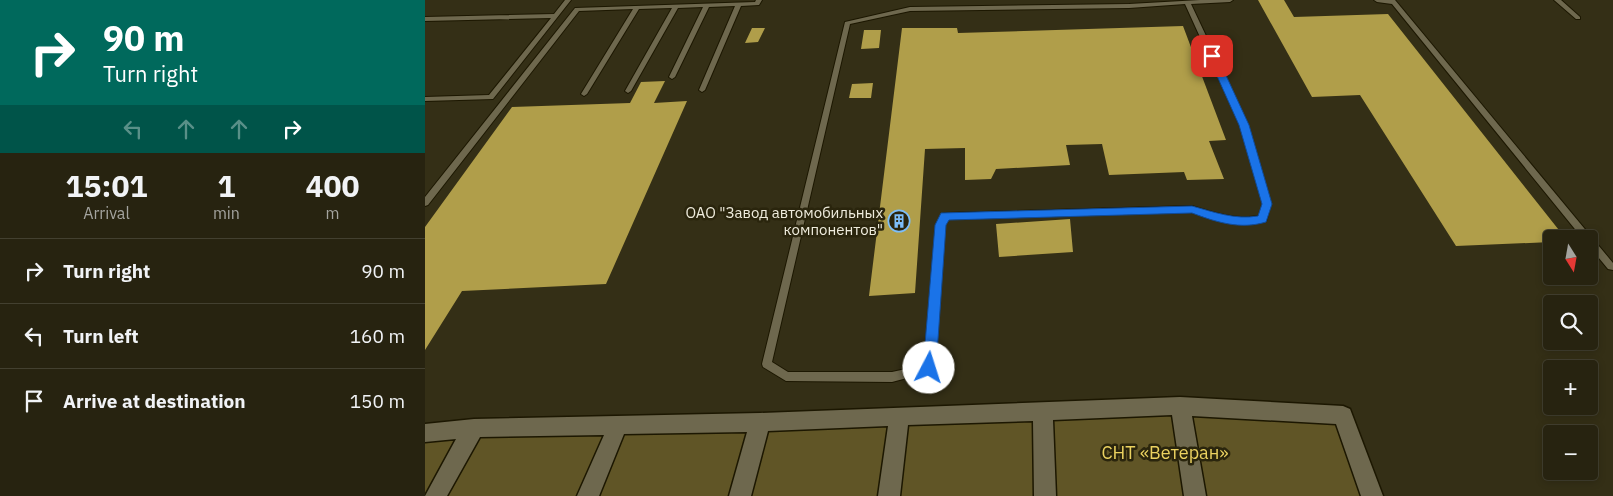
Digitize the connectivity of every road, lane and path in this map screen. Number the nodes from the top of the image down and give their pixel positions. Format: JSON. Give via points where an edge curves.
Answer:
{"nodes":[{"id":1,"x":568,"y":0,"type":"edge"},
{"id":2,"x":759,"y":0,"type":"edge"},
{"id":3,"x":1230,"y":0,"type":"edge"},
{"id":4,"x":1377,"y":0,"type":"edge"},
{"id":5,"x":1557,"y":0,"type":"edge"},
{"id":6,"x":1392,"y":1,"type":"edge"},
{"id":7,"x":1128,"y":3,"type":"edge"},
{"id":8,"x":739,"y":4,"type":"junction"},
{"id":9,"x":1188,"y":4,"type":"junction"},
{"id":10,"x":707,"y":5,"type":"junction"},
{"id":11,"x":676,"y":6,"type":"junction"},
{"id":12,"x":637,"y":7,"type":"junction"},
{"id":13,"x":555,"y":16,"type":"junction"},
{"id":14,"x":1578,"y":18,"type":"dead end"},
{"id":15,"x":425,"y":19,"type":"edge"},
{"id":16,"x":672,"y":76,"type":"dead end"},
{"id":17,"x":702,"y":90,"type":"dead end"},
{"id":18,"x":628,"y":91,"type":"dead end"},
{"id":19,"x":584,"y":94,"type":"dead end"},
{"id":20,"x":425,"y":99,"type":"edge"},
{"id":21,"x":425,"y":204,"type":"edge"},
{"id":22,"x":1581,"y":230,"type":"edge"},
{"id":23,"x":1598,"y":251,"type":"edge"},
{"id":24,"x":1611,"y":267,"type":"dead end"},
{"id":25,"x":1180,"y":406,"type":"junction"},
{"id":26,"x":1043,"y":411,"type":"junction"},
{"id":27,"x":899,"y":417,"type":"junction"},
{"id":28,"x":760,"y":422,"type":"junction"},
{"id":29,"x":618,"y":425,"type":"junction"},
{"id":30,"x":474,"y":428,"type":"junction"},
{"id":31,"x":425,"y":433,"type":"edge"},
{"id":32,"x":435,"y":496,"type":"edge"},
{"id":33,"x":588,"y":496,"type":"edge"},
{"id":34,"x":740,"y":496,"type":"edge"},
{"id":35,"x":889,"y":496,"type":"edge"},
{"id":36,"x":1045,"y":496,"type":"edge"},
{"id":37,"x":1195,"y":496,"type":"edge"},
{"id":38,"x":1372,"y":496,"type":"edge"}],
"edges":[{"from":1,"to":13,"type":"lane"},
{"from":2,"to":8,"type":"lane","via":[[757,4]]},
{"from":3,"to":9,"type":"lane"},
{"from":4,"to":6,"type":"lane"},
{"from":5,"to":14,"type":"lane"},
{"from":6,"to":22,"type":"lane"},
{"from":7,"to":9,"type":"lane"},
{"from":7,"to":9,"type":"lane","via":[[910,10],[847,23],[767,364],[787,376],[892,377],[929,368],[940,225],[945,216],[1192,209],[1217,218],[1245,222],[1263,219],[1267,204],[1244,125]]},
{"from":8,"to":10,"type":"lane"},
{"from":8,"to":17,"type":"lane"},
{"from":10,"to":11,"type":"lane"},
{"from":10,"to":16,"type":"lane"},
{"from":11,"to":12,"type":"lane"},
{"from":11,"to":18,"type":"lane"},
{"from":12,"to":19,"type":"lane"},
{"from":12,"to":21,"type":"lane","via":[[577,9]]},
{"from":13,"to":15,"type":"lane"},
{"from":13,"to":20,"type":"lane","via":[[491,97]]},
{"from":23,"to":24,"type":"lane"},
{"from":25,"to":26,"type":"street"},
{"from":25,"to":37,"type":"street"},
{"from":25,"to":38,"type":"street","via":[[1343,415]]},
{"from":26,"to":27,"type":"street"},
{"from":26,"to":36,"type":"street"},
{"from":27,"to":28,"type":"street"},
{"from":27,"to":35,"type":"street"},
{"from":28,"to":29,"type":"street"},
{"from":28,"to":34,"type":"street"},
{"from":29,"to":30,"type":"street"},
{"from":29,"to":33,"type":"street"},
{"from":30,"to":31,"type":"street"},
{"from":30,"to":32,"type":"street"}]}
